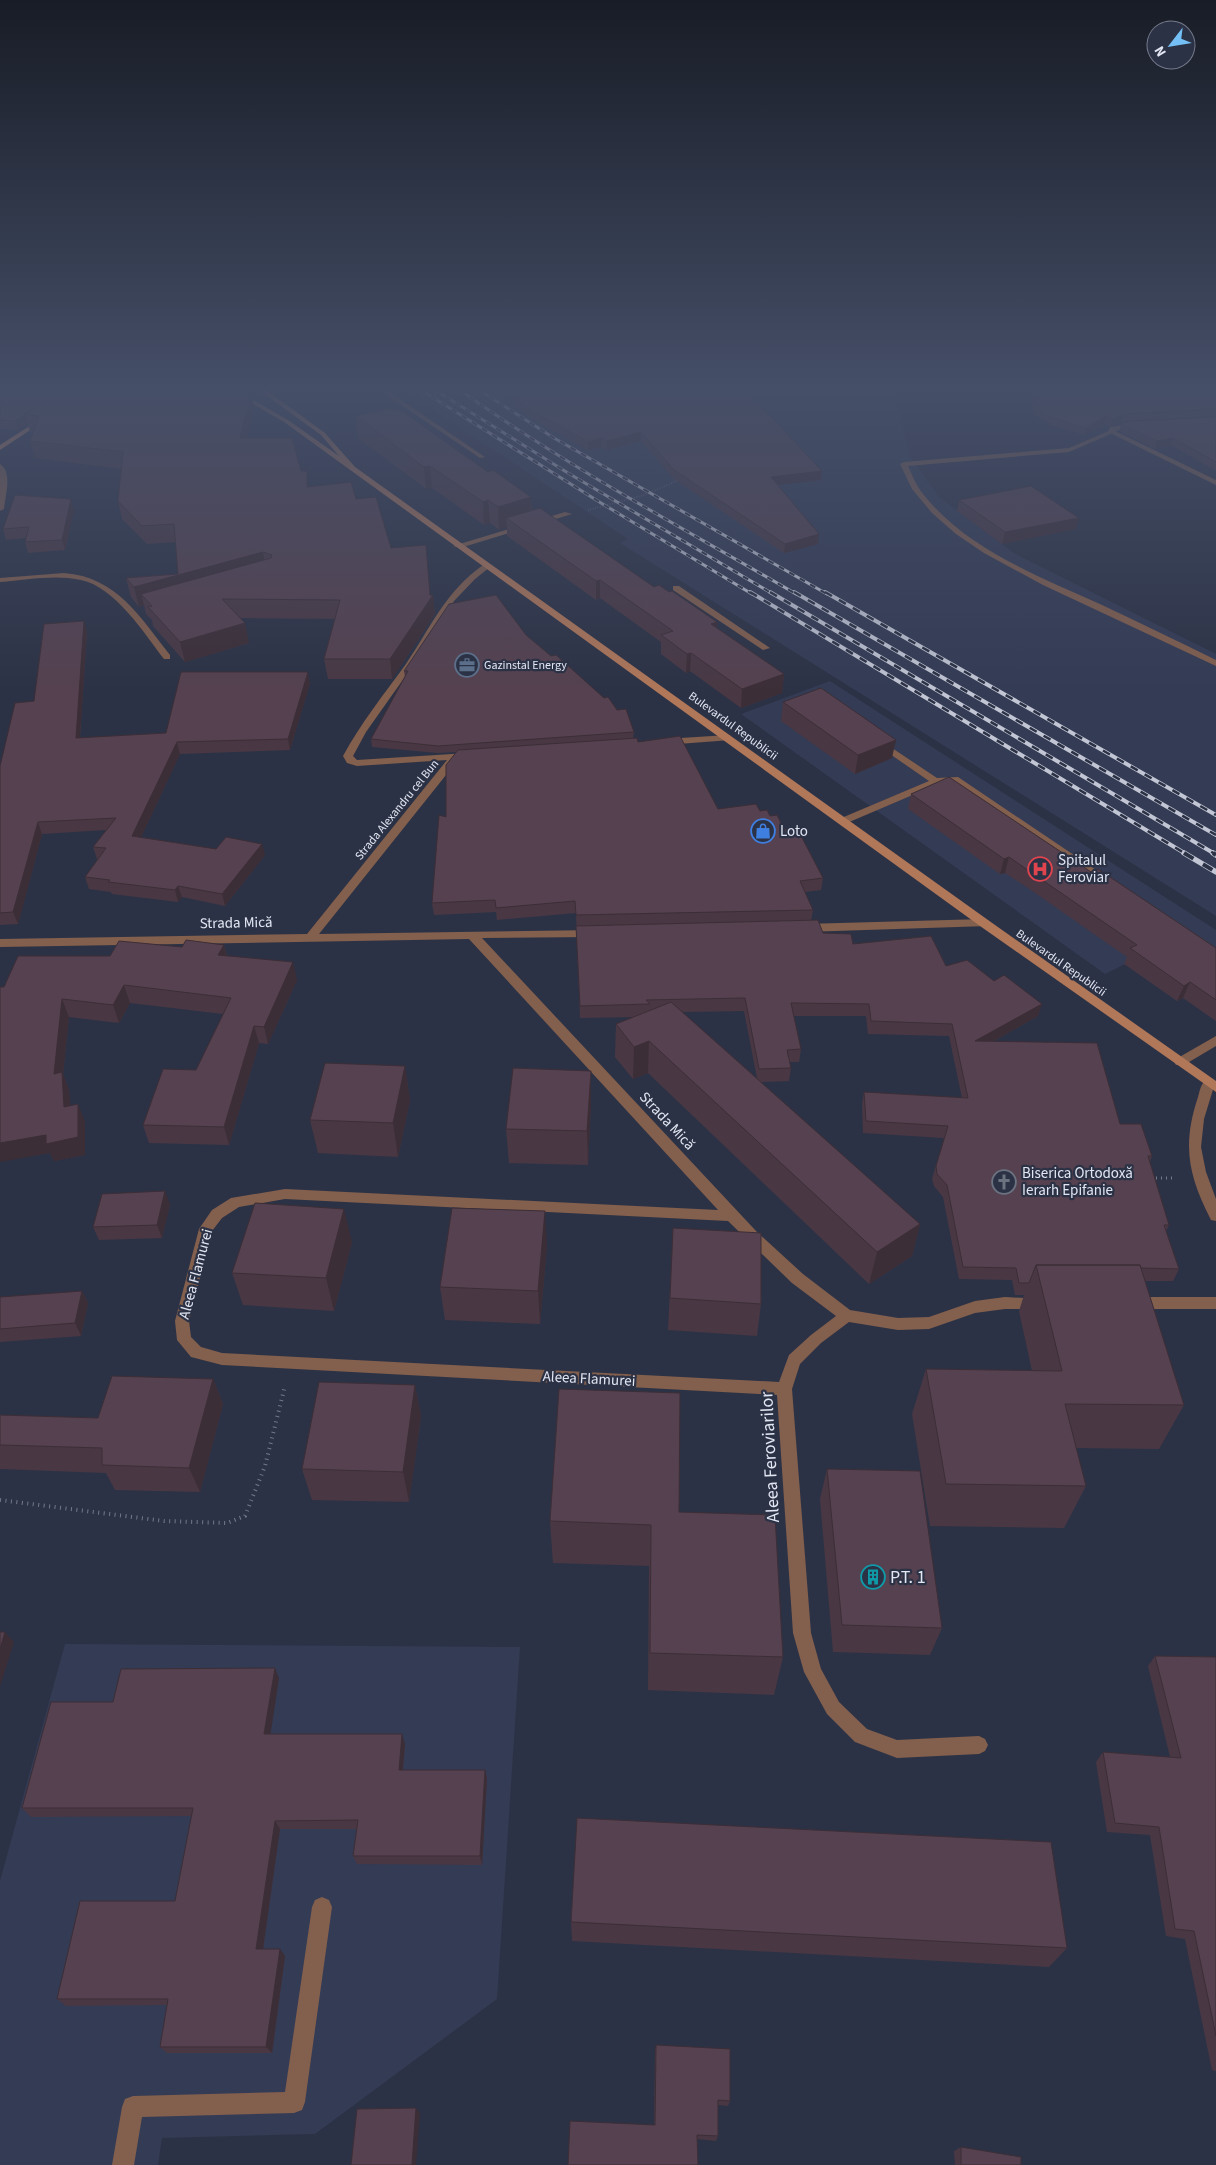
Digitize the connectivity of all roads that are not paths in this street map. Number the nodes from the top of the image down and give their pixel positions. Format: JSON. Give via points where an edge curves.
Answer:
{"nodes":[{"id":1,"x":2,"y":491,"type":"edge"},
{"id":2,"x":381,"y":491,"type":"edge"},
{"id":3,"x":920,"y":491,"type":"edge"},
{"id":4,"x":0,"y":509,"type":"edge"},
{"id":5,"x":568,"y":514,"type":"road end"},
{"id":6,"x":457,"y":546,"type":"junction"},
{"id":7,"x":486,"y":567,"type":"junction"},
{"id":8,"x":0,"y":580,"type":"edge"},
{"id":9,"x":676,"y":588,"type":"dead end"},
{"id":10,"x":142,"y":611,"type":"edge"},
{"id":11,"x":133,"y":613,"type":"junction"},
{"id":12,"x":766,"y":648,"type":"dead end"},
{"id":13,"x":167,"y":657,"type":"edge"},
{"id":14,"x":1216,"y":663,"type":"edge"},
{"id":15,"x":870,"y":736,"type":"edge"},
{"id":16,"x":728,"y":738,"type":"junction"},
{"id":17,"x":650,"y":743,"type":"edge"},
{"id":18,"x":474,"y":756,"type":"edge"},
{"id":19,"x":455,"y":757,"type":"junction"},
{"id":20,"x":935,"y":781,"type":"junction"},
{"id":21,"x":843,"y":821,"type":"junction"},
{"id":22,"x":1118,"y":887,"type":"edge"},
{"id":23,"x":984,"y":924,"type":"junction"},
{"id":24,"x":787,"y":928,"type":"edge"},
{"id":25,"x":611,"y":933,"type":"edge"},
{"id":26,"x":473,"y":936,"type":"junction"},
{"id":27,"x":310,"y":938,"type":"junction"},
{"id":28,"x":0,"y":943,"type":"edge"},
{"id":29,"x":1216,"y":1040,"type":"edge"},
{"id":30,"x":1180,"y":1062,"type":"junction"},
{"id":31,"x":1213,"y":1085,"type":"edge"},
{"id":32,"x":732,"y":1216,"type":"junction"},
{"id":33,"x":1216,"y":1216,"type":"edge"},
{"id":34,"x":1053,"y":1303,"type":"edge"},
{"id":35,"x":1120,"y":1303,"type":"edge"},
{"id":36,"x":1216,"y":1303,"type":"edge"},
{"id":37,"x":847,"y":1316,"type":"junction"},
{"id":38,"x":784,"y":1388,"type":"junction"},
{"id":39,"x":979,"y":1745,"type":"dead end"},
{"id":40,"x":322,"y":1907,"type":"dead end"},
{"id":41,"x":123,"y":2165,"type":"edge"}],
"edges":[{"from":1,"to":4,"type":"street"},
{"from":2,"to":6,"type":"main road","name":"Bulevardul Republicii"},
{"from":3,"to":14,"type":"street","via":[[966,538],[996,558]]},
{"from":5,"to":6,"type":"street"},
{"from":6,"to":7,"type":"main road","name":"Bulevardul Republicii"},
{"from":7,"to":16,"type":"main road","name":"Bulevardul Republicii"},
{"from":7,"to":19,"type":"street","name":"Strada Alexandru cel Bun","via":[[468,578],[452,596],[348,756],[357,763]]},
{"from":8,"to":11,"type":"street","via":[[84,578],[98,583]]},
{"from":9,"to":12,"type":"street"},
{"from":10,"to":11,"type":"street"},
{"from":11,"to":13,"type":"street"},
{"from":15,"to":20,"type":"street"},
{"from":16,"to":17,"type":"street"},
{"from":16,"to":21,"type":"main road","name":"Bulevardul Republicii"},
{"from":18,"to":19,"type":"street"},
{"from":19,"to":27,"type":"street","name":"Strada Alexandru cel Bun"},
{"from":20,"to":21,"type":"street"},
{"from":20,"to":22,"type":"street","via":[[950,778],[962,782]]},
{"from":21,"to":23,"type":"main road","name":"Bulevardul Republicii"},
{"from":23,"to":24,"type":"street"},
{"from":23,"to":30,"type":"main road","name":"Bulevardul Republicii"},
{"from":25,"to":26,"type":"street","name":"Strada Mică"},
{"from":26,"to":27,"type":"street","name":"Strada Mică"},
{"from":26,"to":32,"type":"street","name":"Strada Mică"},
{"from":27,"to":28,"type":"street","name":"Strada Mică"},
{"from":29,"to":30,"type":"street"},
{"from":30,"to":31,"type":"main road","name":"Bulevardul Republicii"},
{"from":31,"to":33,"type":"street","via":[[1195,1138],[1195,1156]]},
{"from":32,"to":37,"type":"street","name":"Strada Mică","via":[[821,1299]]},
{"from":32,"to":38,"type":"street","name":"Aleea Flamurei","via":[[285,1194],[236,1202],[218,1214],[206,1229],[182,1321],[184,1340],[196,1352],[222,1360]]},
{"from":34,"to":37,"type":"street","via":[[976,1307],[929,1323],[898,1324]]},
{"from":35,"to":36,"type":"street"},
{"from":37,"to":38,"type":"street","name":"Aleea Feroviarilor","via":[[794,1360]]},
{"from":38,"to":39,"type":"street","name":"Aleea Feroviarilor","via":[[802,1633],[813,1672],[833,1708],[861,1736],[897,1749]]},
{"from":40,"to":41,"type":"street","via":[[294,2102],[133,2107]]}]}
